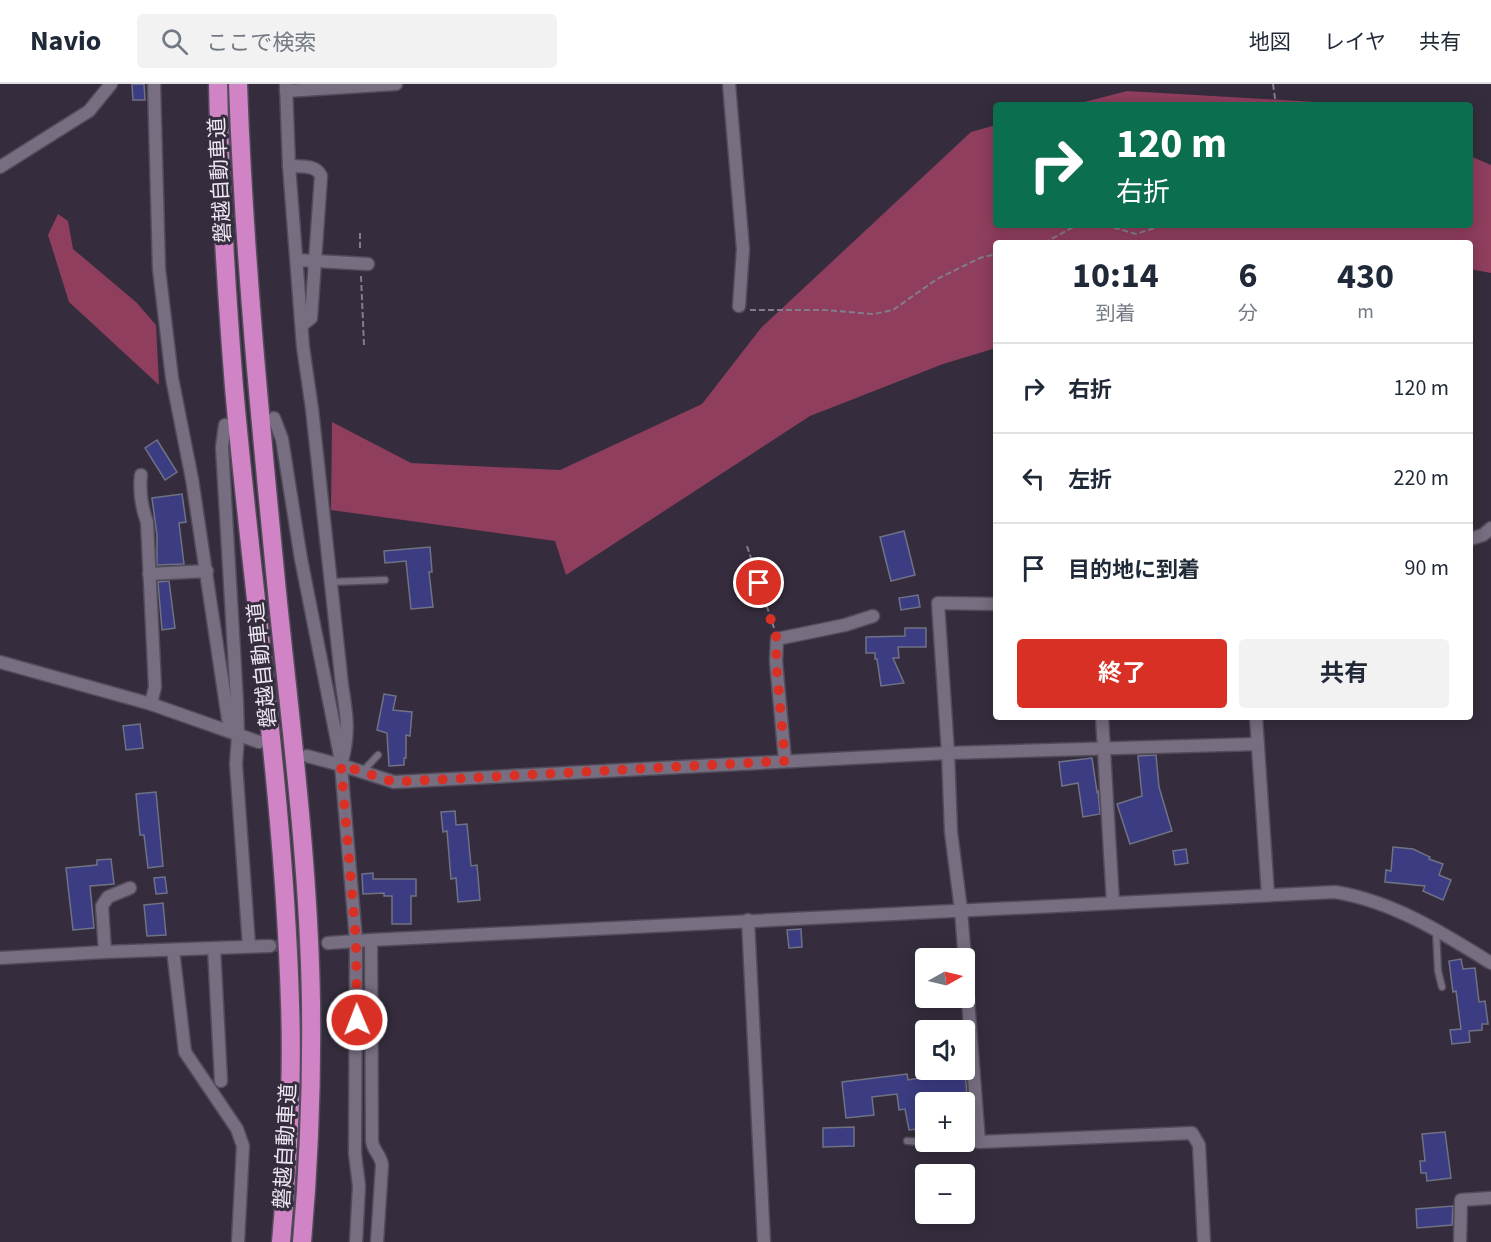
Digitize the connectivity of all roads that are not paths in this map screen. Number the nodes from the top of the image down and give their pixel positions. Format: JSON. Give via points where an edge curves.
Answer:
{"nodes":[{"id":1,"x":111,"y":84,"type":"edge"},
{"id":2,"x":154,"y":84,"type":"edge"},
{"id":3,"x":218,"y":84,"type":"edge"},
{"id":4,"x":238,"y":84,"type":"edge"},
{"id":5,"x":396,"y":84,"type":"edge"},
{"id":6,"x":729,"y":84,"type":"edge"},
{"id":7,"x":286,"y":87,"type":"edge"},
{"id":8,"x":289,"y":166,"type":"junction"},
{"id":9,"x":0,"y":167,"type":"edge"},
{"id":10,"x":298,"y":260,"type":"junction"},
{"id":11,"x":315,"y":262,"type":"junction"},
{"id":12,"x":364,"y":264,"type":"road end"},
{"id":13,"x":739,"y":306,"type":"road end"},
{"id":14,"x":302,"y":326,"type":"junction"},
{"id":15,"x":274,"y":418,"type":"dead end"},
{"id":16,"x":225,"y":425,"type":"dead end"},
{"id":17,"x":141,"y":475,"type":"dead end"},
{"id":18,"x":1491,"y":528,"type":"edge"},
{"id":19,"x":1473,"y":538,"type":"edge"},
{"id":20,"x":207,"y":571,"type":"junction"},
{"id":21,"x":149,"y":574,"type":"junction"},
{"id":22,"x":385,"y":580,"type":"dead end"},
{"id":23,"x":331,"y":582,"type":"junction"},
{"id":24,"x":993,"y":604,"type":"edge"},
{"id":25,"x":873,"y":616,"type":"dead end"},
{"id":26,"x":0,"y":662,"type":"edge"},
{"id":27,"x":151,"y":704,"type":"junction"},
{"id":28,"x":1102,"y":720,"type":"edge"},
{"id":29,"x":1256,"y":720,"type":"edge"},
{"id":30,"x":238,"y":736,"type":"junction"},
{"id":31,"x":259,"y":742,"type":"dead end"},
{"id":32,"x":1257,"y":744,"type":"junction"},
{"id":33,"x":1104,"y":748,"type":"junction"},
{"id":34,"x":948,"y":753,"type":"junction"},
{"id":35,"x":378,"y":755,"type":"dead end"},
{"id":36,"x":307,"y":756,"type":"dead end"},
{"id":37,"x":785,"y":761,"type":"junction"},
{"id":38,"x":341,"y":765,"type":"junction"},
{"id":39,"x":363,"y":771,"type":"junction"},
{"id":40,"x":130,"y":888,"type":"dead end"},
{"id":41,"x":1268,"y":895,"type":"junction"},
{"id":42,"x":1113,"y":903,"type":"junction"},
{"id":43,"x":961,"y":910,"type":"junction"},
{"id":44,"x":748,"y":920,"type":"junction"},
{"id":45,"x":1436,"y":930,"type":"junction"},
{"id":46,"x":371,"y":939,"type":"junction"},
{"id":47,"x":356,"y":940,"type":"junction"},
{"id":48,"x":328,"y":943,"type":"tunnel mouth"},
{"id":49,"x":249,"y":946,"type":"junction"},
{"id":50,"x":270,"y":946,"type":"tunnel mouth"},
{"id":51,"x":214,"y":948,"type":"junction"},
{"id":52,"x":173,"y":950,"type":"junction"},
{"id":53,"x":105,"y":952,"type":"junction"},
{"id":54,"x":0,"y":958,"type":"edge"},
{"id":55,"x":1491,"y":963,"type":"edge"},
{"id":56,"x":1442,"y":987,"type":"dead end"},
{"id":57,"x":221,"y":1081,"type":"dead end"},
{"id":58,"x":907,"y":1141,"type":"dead end"},
{"id":59,"x":979,"y":1142,"type":"junction"},
{"id":60,"x":1491,"y":1198,"type":"edge"},
{"id":61,"x":238,"y":1242,"type":"edge"},
{"id":62,"x":281,"y":1242,"type":"edge"},
{"id":63,"x":302,"y":1242,"type":"edge"},
{"id":64,"x":356,"y":1242,"type":"edge"},
{"id":65,"x":377,"y":1242,"type":"edge"},
{"id":66,"x":764,"y":1242,"type":"edge"},
{"id":67,"x":1204,"y":1242,"type":"edge"},
{"id":68,"x":1460,"y":1242,"type":"edge"}],
"edges":[{"from":1,"to":9,"type":"street","via":[[89,111]]},
{"from":2,"to":20,"type":"street","via":[[159,269],[172,378]]},
{"from":3,"to":62,"type":"highway","name":"磐越自動車道","via":[[234,387],[286,913],[289,1102]]},
{"from":4,"to":63,"type":"highway","name":"磐越自動車道","via":[[256,385],[307,925],[310,1102]]},
{"from":5,"to":7,"type":"street"},
{"from":6,"to":13,"type":"street","via":[[743,249]]},
{"from":7,"to":8,"type":"street"},
{"from":8,"to":10,"type":"street"},
{"from":8,"to":11,"type":"street","via":[[315,168],[321,176]]},
{"from":10,"to":11,"type":"street"},
{"from":10,"to":14,"type":"street"},
{"from":11,"to":12,"type":"street"},
{"from":11,"to":14,"type":"street","via":[[311,318]]},
{"from":14,"to":23,"type":"street"},
{"from":15,"to":38,"type":"street","via":[[282,439]]},
{"from":16,"to":30,"type":"street","via":[[222,447]]},
{"from":17,"to":21,"type":"street","via":[[139,489],[147,522]]},
{"from":18,"to":19,"type":"street"},
{"from":20,"to":21,"type":"street"},
{"from":20,"to":30,"type":"street","via":[[228,719]]},
{"from":21,"to":27,"type":"street","via":[[155,687]]},
{"from":22,"to":23,"type":"lane"},
{"from":23,"to":38,"type":"street","via":[[348,725]]},
{"from":24,"to":34,"type":"street","via":[[938,603]]},
{"from":25,"to":37,"type":"street","via":[[845,626],[777,639]]},
{"from":26,"to":27,"type":"street"},
{"from":27,"to":30,"type":"street"},
{"from":28,"to":33,"type":"street"},
{"from":29,"to":32,"type":"street"},
{"from":30,"to":31,"type":"street"},
{"from":30,"to":49,"type":"street","via":[[236,764]]},
{"from":32,"to":33,"type":"street"},
{"from":32,"to":41,"type":"street"},
{"from":33,"to":34,"type":"street"},
{"from":33,"to":42,"type":"street"},
{"from":34,"to":37,"type":"street"},
{"from":34,"to":43,"type":"street","via":[[951,832]]},
{"from":35,"to":39,"type":"lane"},
{"from":36,"to":38,"type":"street"},
{"from":37,"to":39,"type":"street","via":[[394,782]]},
{"from":38,"to":39,"type":"street"},
{"from":38,"to":47,"type":"street"},
{"from":40,"to":53,"type":"street","via":[[108,897],[102,906]]},
{"from":41,"to":42,"type":"street"},
{"from":41,"to":45,"type":"street","via":[[1357,895]]},
{"from":42,"to":43,"type":"street"},
{"from":43,"to":44,"type":"street"},
{"from":43,"to":59,"type":"street"},
{"from":44,"to":46,"type":"street"},
{"from":44,"to":66,"type":"street"},
{"from":45,"to":55,"type":"street"},
{"from":45,"to":56,"type":"lane","via":[[1437,971]]},
{"from":46,"to":47,"type":"street"},
{"from":46,"to":65,"type":"street","via":[[372,1147],[382,1159]]},
{"from":47,"to":48,"type":"street"},
{"from":47,"to":64,"type":"street"},
{"from":49,"to":50,"type":"street"},
{"from":49,"to":51,"type":"street"},
{"from":51,"to":52,"type":"street"},
{"from":51,"to":57,"type":"street"},
{"from":52,"to":53,"type":"street"},
{"from":52,"to":61,"type":"street","via":[[185,1053],[237,1129],[243,1146]]},
{"from":53,"to":54,"type":"street"},
{"from":58,"to":59,"type":"lane"},
{"from":59,"to":67,"type":"street","via":[[1192,1133],[1198,1145]]},
{"from":60,"to":68,"type":"street","via":[[1461,1200]]}]}
